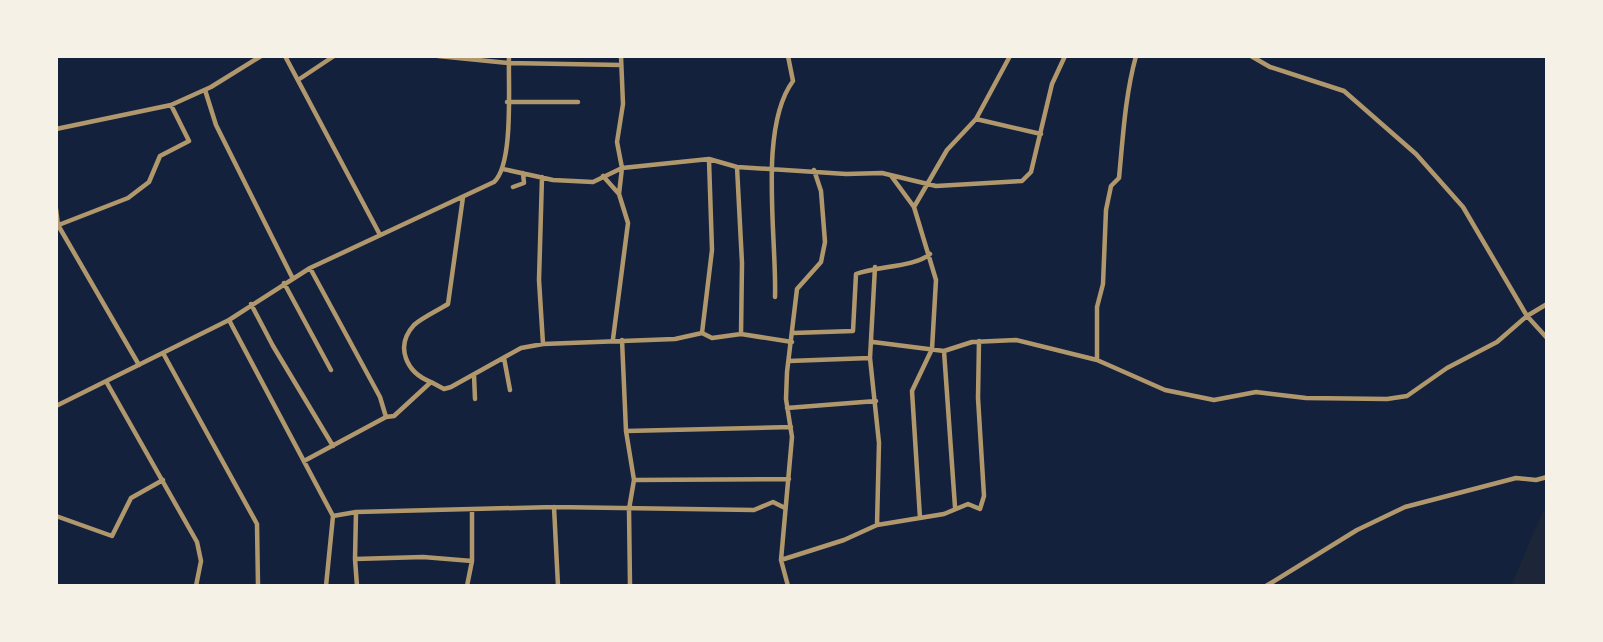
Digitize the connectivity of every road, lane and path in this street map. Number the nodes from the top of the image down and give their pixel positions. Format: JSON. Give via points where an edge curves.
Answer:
{"nodes":[{"id":1,"x":261,"y":56,"type":"edge"},
{"id":2,"x":285,"y":56,"type":"edge"},
{"id":3,"x":334,"y":56,"type":"edge"},
{"id":4,"x":438,"y":56,"type":"edge"},
{"id":5,"x":509,"y":56,"type":"edge"},
{"id":6,"x":621,"y":56,"type":"edge"},
{"id":7,"x":789,"y":56,"type":"edge"},
{"id":8,"x":1010,"y":56,"type":"edge"},
{"id":9,"x":1065,"y":56,"type":"edge"},
{"id":10,"x":1136,"y":56,"type":"edge"},
{"id":11,"x":1251,"y":56,"type":"edge"},
{"id":12,"x":508,"y":63,"type":"junction"},
{"id":13,"x":621,"y":65,"type":"junction"},
{"id":14,"x":298,"y":80,"type":"junction"},
{"id":15,"x":205,"y":90,"type":"junction"},
{"id":16,"x":507,"y":102,"type":"junction"},
{"id":17,"x":578,"y":102,"type":"dead end"},
{"id":18,"x":171,"y":105,"type":"junction"},
{"id":19,"x":976,"y":119,"type":"junction"},
{"id":20,"x":56,"y":129,"type":"edge"},
{"id":21,"x":1041,"y":134,"type":"junction"},
{"id":22,"x":709,"y":159,"type":"junction"},
{"id":23,"x":737,"y":167,"type":"junction"},
{"id":24,"x":771,"y":167,"type":"junction"},
{"id":25,"x":622,"y":168,"type":"junction"},
{"id":26,"x":503,"y":169,"type":"junction"},
{"id":27,"x":814,"y":170,"type":"junction"},
{"id":28,"x":523,"y":173,"type":"junction"},
{"id":29,"x":603,"y":176,"type":"junction"},
{"id":30,"x":542,"y":177,"type":"junction"},
{"id":31,"x":892,"y":177,"type":"junction"},
{"id":32,"x":928,"y":183,"type":"junction"},
{"id":33,"x":513,"y":187,"type":"dead end"},
{"id":34,"x":619,"y":194,"type":"junction"},
{"id":35,"x":463,"y":196,"type":"junction"},
{"id":36,"x":914,"y":207,"type":"junction"},
{"id":37,"x":56,"y":209,"type":"edge"},
{"id":38,"x":57,"y":225,"type":"edge"},
{"id":39,"x":379,"y":233,"type":"junction"},
{"id":40,"x":930,"y":254,"type":"junction"},
{"id":41,"x":875,"y":267,"type":"junction"},
{"id":42,"x":310,"y":268,"type":"junction"},
{"id":43,"x":293,"y":278,"type":"junction"},
{"id":44,"x":284,"y":283,"type":"junction"},
{"id":45,"x":775,"y":297,"type":"dead end"},
{"id":46,"x":251,"y":304,"type":"junction"},
{"id":47,"x":1547,"y":304,"type":"edge"},
{"id":48,"x":1527,"y":316,"type":"junction"},
{"id":49,"x":229,"y":320,"type":"junction"},
{"id":50,"x":702,"y":333,"type":"junction"},
{"id":51,"x":793,"y":333,"type":"junction"},
{"id":52,"x":741,"y":334,"type":"junction"},
{"id":53,"x":1547,"y":338,"type":"edge"},
{"id":54,"x":613,"y":340,"type":"junction"},
{"id":55,"x":622,"y":340,"type":"junction"},
{"id":56,"x":979,"y":341,"type":"junction"},
{"id":57,"x":792,"y":342,"type":"junction"},
{"id":58,"x":873,"y":342,"type":"junction"},
{"id":59,"x":543,"y":344,"type":"junction"},
{"id":60,"x":932,"y":349,"type":"junction"},
{"id":61,"x":944,"y":351,"type":"junction"},
{"id":62,"x":163,"y":353,"type":"junction"},
{"id":63,"x":504,"y":358,"type":"junction"},
{"id":64,"x":870,"y":358,"type":"junction"},
{"id":65,"x":1097,"y":360,"type":"junction"},
{"id":66,"x":789,"y":361,"type":"junction"},
{"id":67,"x":139,"y":365,"type":"junction"},
{"id":68,"x":331,"y":370,"type":"dead end"},
{"id":69,"x":474,"y":375,"type":"junction"},
{"id":70,"x":431,"y":382,"type":"junction"},
{"id":71,"x":107,"y":383,"type":"junction"},
{"id":72,"x":510,"y":390,"type":"dead end"},
{"id":73,"x":475,"y":399,"type":"dead end"},
{"id":74,"x":876,"y":401,"type":"junction"},
{"id":75,"x":56,"y":406,"type":"edge"},
{"id":76,"x":787,"y":408,"type":"junction"},
{"id":77,"x":386,"y":417,"type":"junction"},
{"id":78,"x":791,"y":427,"type":"junction"},
{"id":79,"x":626,"y":431,"type":"junction"},
{"id":80,"x":333,"y":446,"type":"junction"},
{"id":81,"x":304,"y":461,"type":"junction"},
{"id":82,"x":1547,"y":477,"type":"edge"},
{"id":83,"x":789,"y":479,"type":"junction"},
{"id":84,"x":163,"y":480,"type":"junction"},
{"id":85,"x":634,"y":480,"type":"junction"},
{"id":86,"x":954,"y":507,"type":"junction"},
{"id":87,"x":554,"y":508,"type":"junction"},
{"id":88,"x":785,"y":508,"type":"junction"},
{"id":89,"x":629,"y":509,"type":"junction"},
{"id":90,"x":472,"y":510,"type":"junction"},
{"id":91,"x":356,"y":512,"type":"junction"},
{"id":92,"x":56,"y":516,"type":"edge"},
{"id":93,"x":333,"y":516,"type":"junction"},
{"id":94,"x":919,"y":518,"type":"junction"},
{"id":95,"x":877,"y":525,"type":"junction"},
{"id":96,"x":355,"y":559,"type":"junction"},
{"id":97,"x":781,"y":560,"type":"junction"},
{"id":98,"x":472,"y":561,"type":"junction"},
{"id":99,"x":196,"y":586,"type":"edge"},
{"id":100,"x":258,"y":586,"type":"edge"},
{"id":101,"x":326,"y":586,"type":"edge"},
{"id":102,"x":357,"y":586,"type":"edge"},
{"id":103,"x":467,"y":586,"type":"edge"},
{"id":104,"x":558,"y":586,"type":"edge"},
{"id":105,"x":630,"y":586,"type":"edge"},
{"id":106,"x":788,"y":586,"type":"edge"},
{"id":107,"x":1266,"y":586,"type":"edge"}],
"edges":[{"from":1,"to":15,"type":"street"},
{"from":2,"to":14,"type":"street"},
{"from":3,"to":14,"type":"street"},
{"from":4,"to":12,"type":"street"},
{"from":5,"to":12,"type":"street"},
{"from":6,"to":13,"type":"street"},
{"from":7,"to":24,"type":"street","via":[[793,81],[784,93]]},
{"from":8,"to":19,"type":"street"},
{"from":9,"to":21,"type":"street","via":[[1052,84]]},
{"from":10,"to":65,"type":"street","via":[[1127,90],[1119,178],[1111,186],[1106,210]]},
{"from":11,"to":48,"type":"street","via":[[1270,67],[1344,91],[1416,154],[1463,207]]},
{"from":12,"to":13,"type":"street"},
{"from":12,"to":16,"type":"street"},
{"from":13,"to":25,"type":"street","via":[[623,104],[617,142]]},
{"from":14,"to":39,"type":"street"},
{"from":15,"to":18,"type":"street"},
{"from":15,"to":43,"type":"street","via":[[216,125]]},
{"from":16,"to":17,"type":"street"},
{"from":16,"to":26,"type":"street"},
{"from":18,"to":20,"type":"street"},
{"from":18,"to":38,"type":"street","via":[[188,141],[160,156],[149,182],[128,198]]},
{"from":19,"to":21,"type":"street"},
{"from":19,"to":32,"type":"street","via":[[947,150]]},
{"from":21,"to":32,"type":"street","via":[[1031,172],[1021,181]]},
{"from":22,"to":23,"type":"street"},
{"from":22,"to":25,"type":"street"},
{"from":22,"to":50,"type":"street","via":[[712,250]]},
{"from":23,"to":24,"type":"street"},
{"from":23,"to":52,"type":"street"},
{"from":24,"to":27,"type":"street"},
{"from":24,"to":45,"type":"street"},
{"from":25,"to":29,"type":"street"},
{"from":25,"to":34,"type":"street"},
{"from":26,"to":28,"type":"street"},
{"from":26,"to":35,"type":"street","via":[[494,182]]},
{"from":27,"to":31,"type":"street"},
{"from":27,"to":51,"type":"street","via":[[821,191],[824,257],[797,289]]},
{"from":28,"to":30,"type":"street"},
{"from":28,"to":33,"type":"street","via":[[524,183]]},
{"from":29,"to":30,"type":"street","via":[[593,182]]},
{"from":29,"to":34,"type":"street"},
{"from":30,"to":59,"type":"street","via":[[539,281]]},
{"from":31,"to":32,"type":"street"},
{"from":31,"to":36,"type":"street"},
{"from":32,"to":36,"type":"street"},
{"from":34,"to":54,"type":"street","via":[[628,223],[627,248]]},
{"from":35,"to":39,"type":"street"},
{"from":35,"to":70,"type":"street","via":[[448,304],[415,324],[404,339],[404,357],[416,376]]},
{"from":36,"to":40,"type":"street"},
{"from":37,"to":38,"type":"street"},
{"from":38,"to":67,"type":"street"},
{"from":39,"to":42,"type":"street"},
{"from":40,"to":41,"type":"street","via":[[920,262]]},
{"from":40,"to":60,"type":"street","via":[[936,280]]},
{"from":41,"to":51,"type":"street","via":[[856,274],[853,331]]},
{"from":41,"to":58,"type":"street"},
{"from":42,"to":43,"type":"street"},
{"from":42,"to":77,"type":"street","via":[[380,397]]},
{"from":43,"to":44,"type":"street"},
{"from":44,"to":46,"type":"street"},
{"from":44,"to":68,"type":"street"},
{"from":46,"to":49,"type":"street"},
{"from":46,"to":80,"type":"street"},
{"from":47,"to":48,"type":"street"},
{"from":48,"to":53,"type":"street"},
{"from":48,"to":65,"type":"street","via":[[1497,342],[1407,396],[1387,399],[1256,392],[1214,400],[1165,390]]},
{"from":49,"to":62,"type":"street"},
{"from":49,"to":81,"type":"street"},
{"from":50,"to":52,"type":"street","via":[[712,338]]},
{"from":50,"to":55,"type":"street","via":[[675,339]]},
{"from":51,"to":57,"type":"street"},
{"from":52,"to":57,"type":"street"},
{"from":54,"to":55,"type":"street"},
{"from":54,"to":59,"type":"street"},
{"from":55,"to":79,"type":"street"},
{"from":56,"to":61,"type":"street"},
{"from":56,"to":65,"type":"street","via":[[1016,340]]},
{"from":56,"to":86,"type":"street","via":[[984,496],[980,509],[968,504]]},
{"from":57,"to":66,"type":"street"},
{"from":58,"to":60,"type":"street"},
{"from":58,"to":64,"type":"street"},
{"from":59,"to":63,"type":"street","via":[[521,348]]},
{"from":60,"to":61,"type":"street"},
{"from":60,"to":94,"type":"street","via":[[912,391]]},
{"from":61,"to":86,"type":"street"},
{"from":62,"to":67,"type":"street"},
{"from":62,"to":100,"type":"street","via":[[257,524]]},
{"from":63,"to":69,"type":"street"},
{"from":63,"to":72,"type":"street"},
{"from":64,"to":66,"type":"street"},
{"from":64,"to":74,"type":"street"},
{"from":66,"to":76,"type":"street"},
{"from":67,"to":71,"type":"street"},
{"from":69,"to":70,"type":"street","via":[[444,388]]},
{"from":69,"to":73,"type":"street"},
{"from":70,"to":77,"type":"street","via":[[394,416]]},
{"from":71,"to":75,"type":"street"},
{"from":71,"to":84,"type":"street"},
{"from":74,"to":76,"type":"street"},
{"from":74,"to":95,"type":"street"},
{"from":76,"to":78,"type":"street"},
{"from":77,"to":80,"type":"street"},
{"from":78,"to":79,"type":"street"},
{"from":78,"to":83,"type":"street"},
{"from":79,"to":85,"type":"street"},
{"from":80,"to":81,"type":"street"},
{"from":81,"to":93,"type":"street"},
{"from":82,"to":107,"type":"street","via":[[1516,478],[1405,507],[1357,530]]},
{"from":83,"to":85,"type":"street"},
{"from":83,"to":88,"type":"street"},
{"from":84,"to":92,"type":"street","via":[[131,498],[112,536]]},
{"from":84,"to":99,"type":"street","via":[[197,542],[201,561]]},
{"from":85,"to":89,"type":"street"},
{"from":86,"to":94,"type":"street","via":[[944,514]]},
{"from":87,"to":89,"type":"street"},
{"from":87,"to":90,"type":"street"},
{"from":87,"to":104,"type":"street"},
{"from":88,"to":89,"type":"street","via":[[773,502],[754,510]]},
{"from":88,"to":97,"type":"street"},
{"from":89,"to":105,"type":"street"},
{"from":90,"to":91,"type":"street"},
{"from":90,"to":98,"type":"street"},
{"from":91,"to":93,"type":"street"},
{"from":91,"to":96,"type":"street"},
{"from":93,"to":101,"type":"street"},
{"from":94,"to":95,"type":"street"},
{"from":95,"to":97,"type":"street"},
{"from":96,"to":98,"type":"street"},
{"from":96,"to":102,"type":"street"},
{"from":97,"to":106,"type":"street"},
{"from":98,"to":103,"type":"street"}]}
